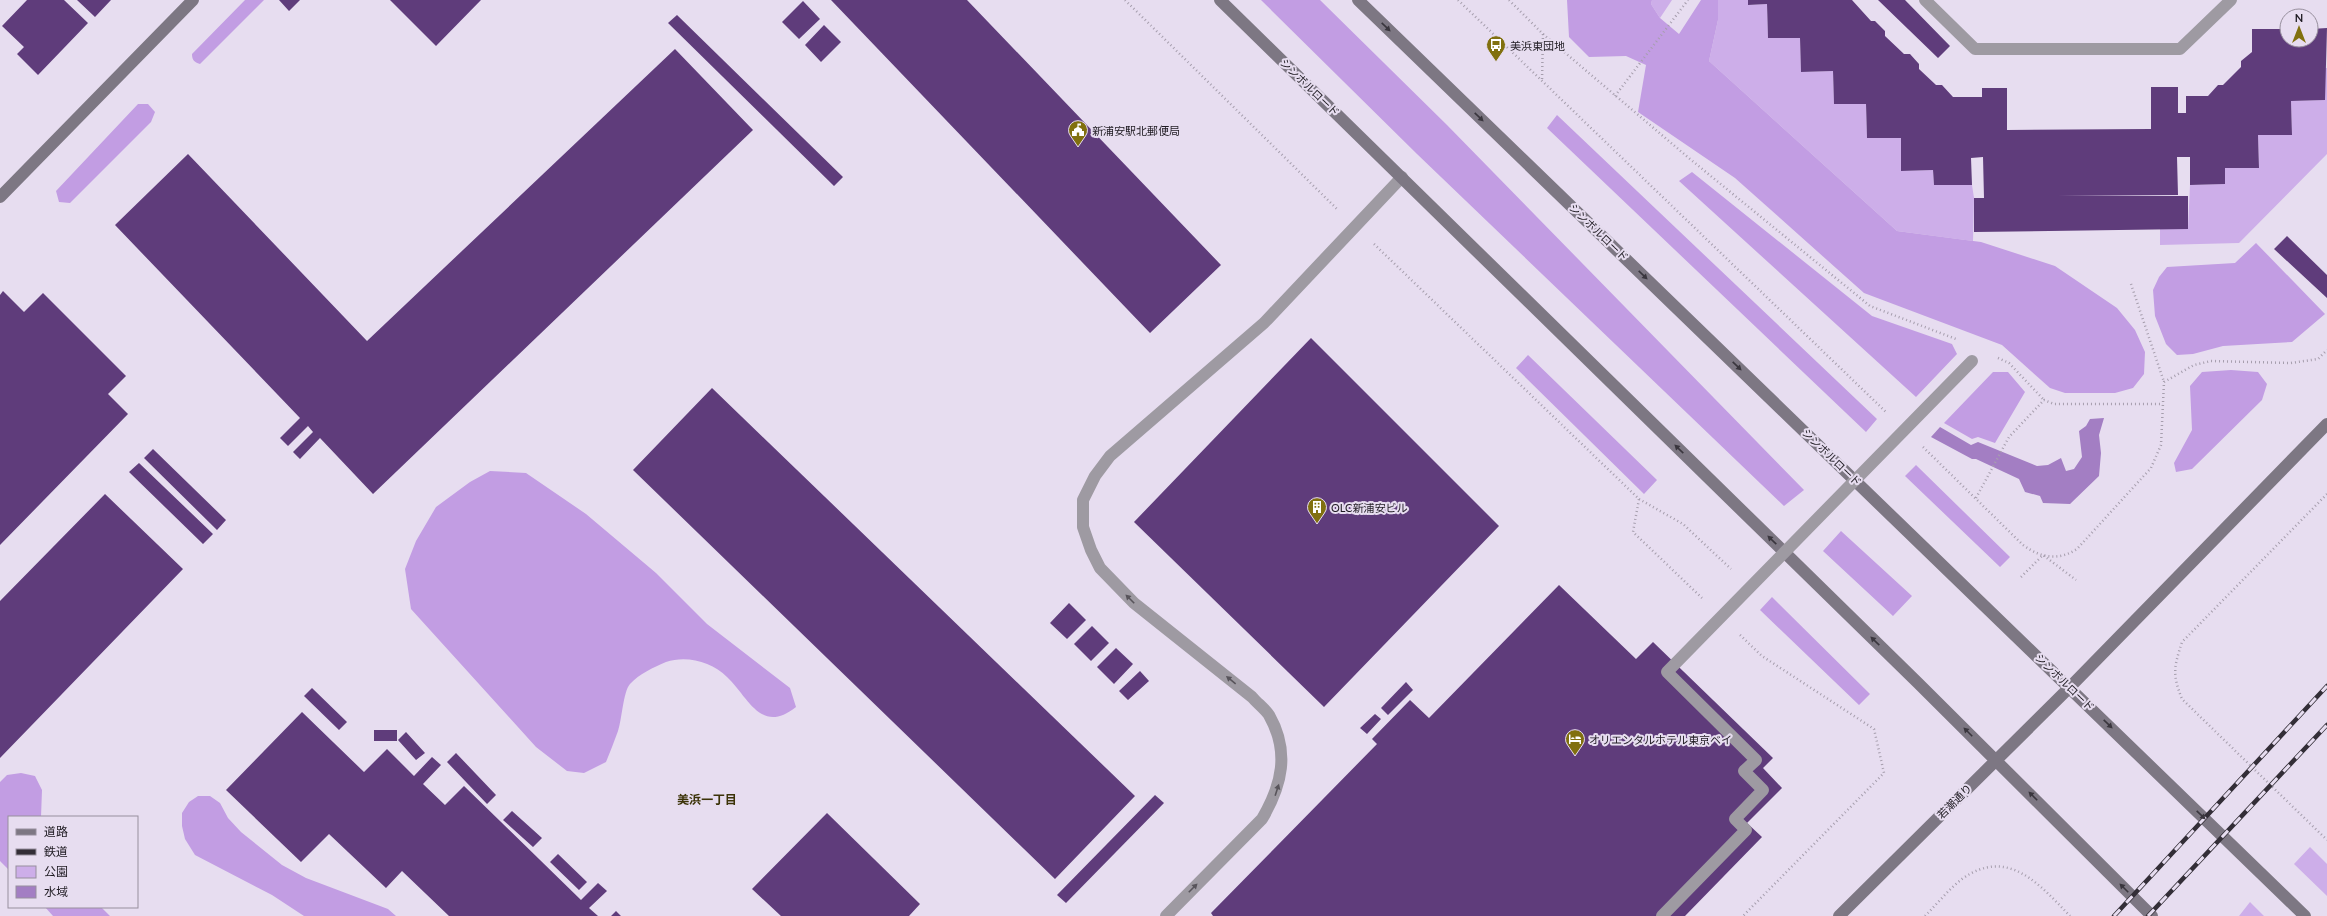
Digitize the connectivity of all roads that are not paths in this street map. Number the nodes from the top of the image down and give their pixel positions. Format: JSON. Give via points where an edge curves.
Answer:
{"nodes":[{"id":1,"x":193,"y":0,"type":"edge"},
{"id":2,"x":1220,"y":0,"type":"edge"},
{"id":3,"x":1358,"y":0,"type":"edge"},
{"id":4,"x":1925,"y":0,"type":"edge"},
{"id":5,"x":2231,"y":0,"type":"edge"},
{"id":6,"x":1402,"y":177,"type":"junction"},
{"id":7,"x":0,"y":198,"type":"edge"},
{"id":8,"x":1972,"y":361,"type":"road end"},
{"id":9,"x":2327,"y":424,"type":"edge"},
{"id":10,"x":2070,"y":687,"type":"junction"},
{"id":11,"x":1995,"y":759,"type":"junction"},
{"id":12,"x":1166,"y":916,"type":"edge"},
{"id":13,"x":1662,"y":916,"type":"edge"},
{"id":14,"x":1839,"y":916,"type":"edge"},
{"id":15,"x":2152,"y":916,"type":"edge"},
{"id":16,"x":2305,"y":916,"type":"edge"}],
"edges":[{"from":1,"to":7,"type":"main road"},
{"from":2,"to":6,"type":"main road","name":"シンボルロード"},
{"from":3,"to":10,"type":"main road","name":"シンボルロード","one_way":true},
{"from":4,"to":5,"type":"street","via":[[1975,49],[2180,49]]},
{"from":11,"to":6,"type":"main road","name":"シンボルロード","one_way":true},
{"from":12,"to":6,"type":"street","one_way":true,"via":[[1262,819],[1273,800],[1282,773],[1280,742],[1269,714],[1252,697],[1134,603],[1100,568],[1083,527],[1083,500],[1095,476],[1110,456],[1264,323]]},
{"from":8,"to":13,"type":"street","bridge":true,"via":[[1667,672],[1756,760],[1744,772],[1763,790],[1735,819],[1746,830]]},
{"from":9,"to":10,"type":"main road","name":"若潮通り"},
{"from":10,"to":11,"type":"main road","name":"若潮通り"},
{"from":10,"to":16,"type":"main road","name":"シンボルロード","one_way":true},
{"from":11,"to":14,"type":"main road","name":"若潮通り"},
{"from":15,"to":11,"type":"main road","name":"シンボルロード","one_way":true}]}
